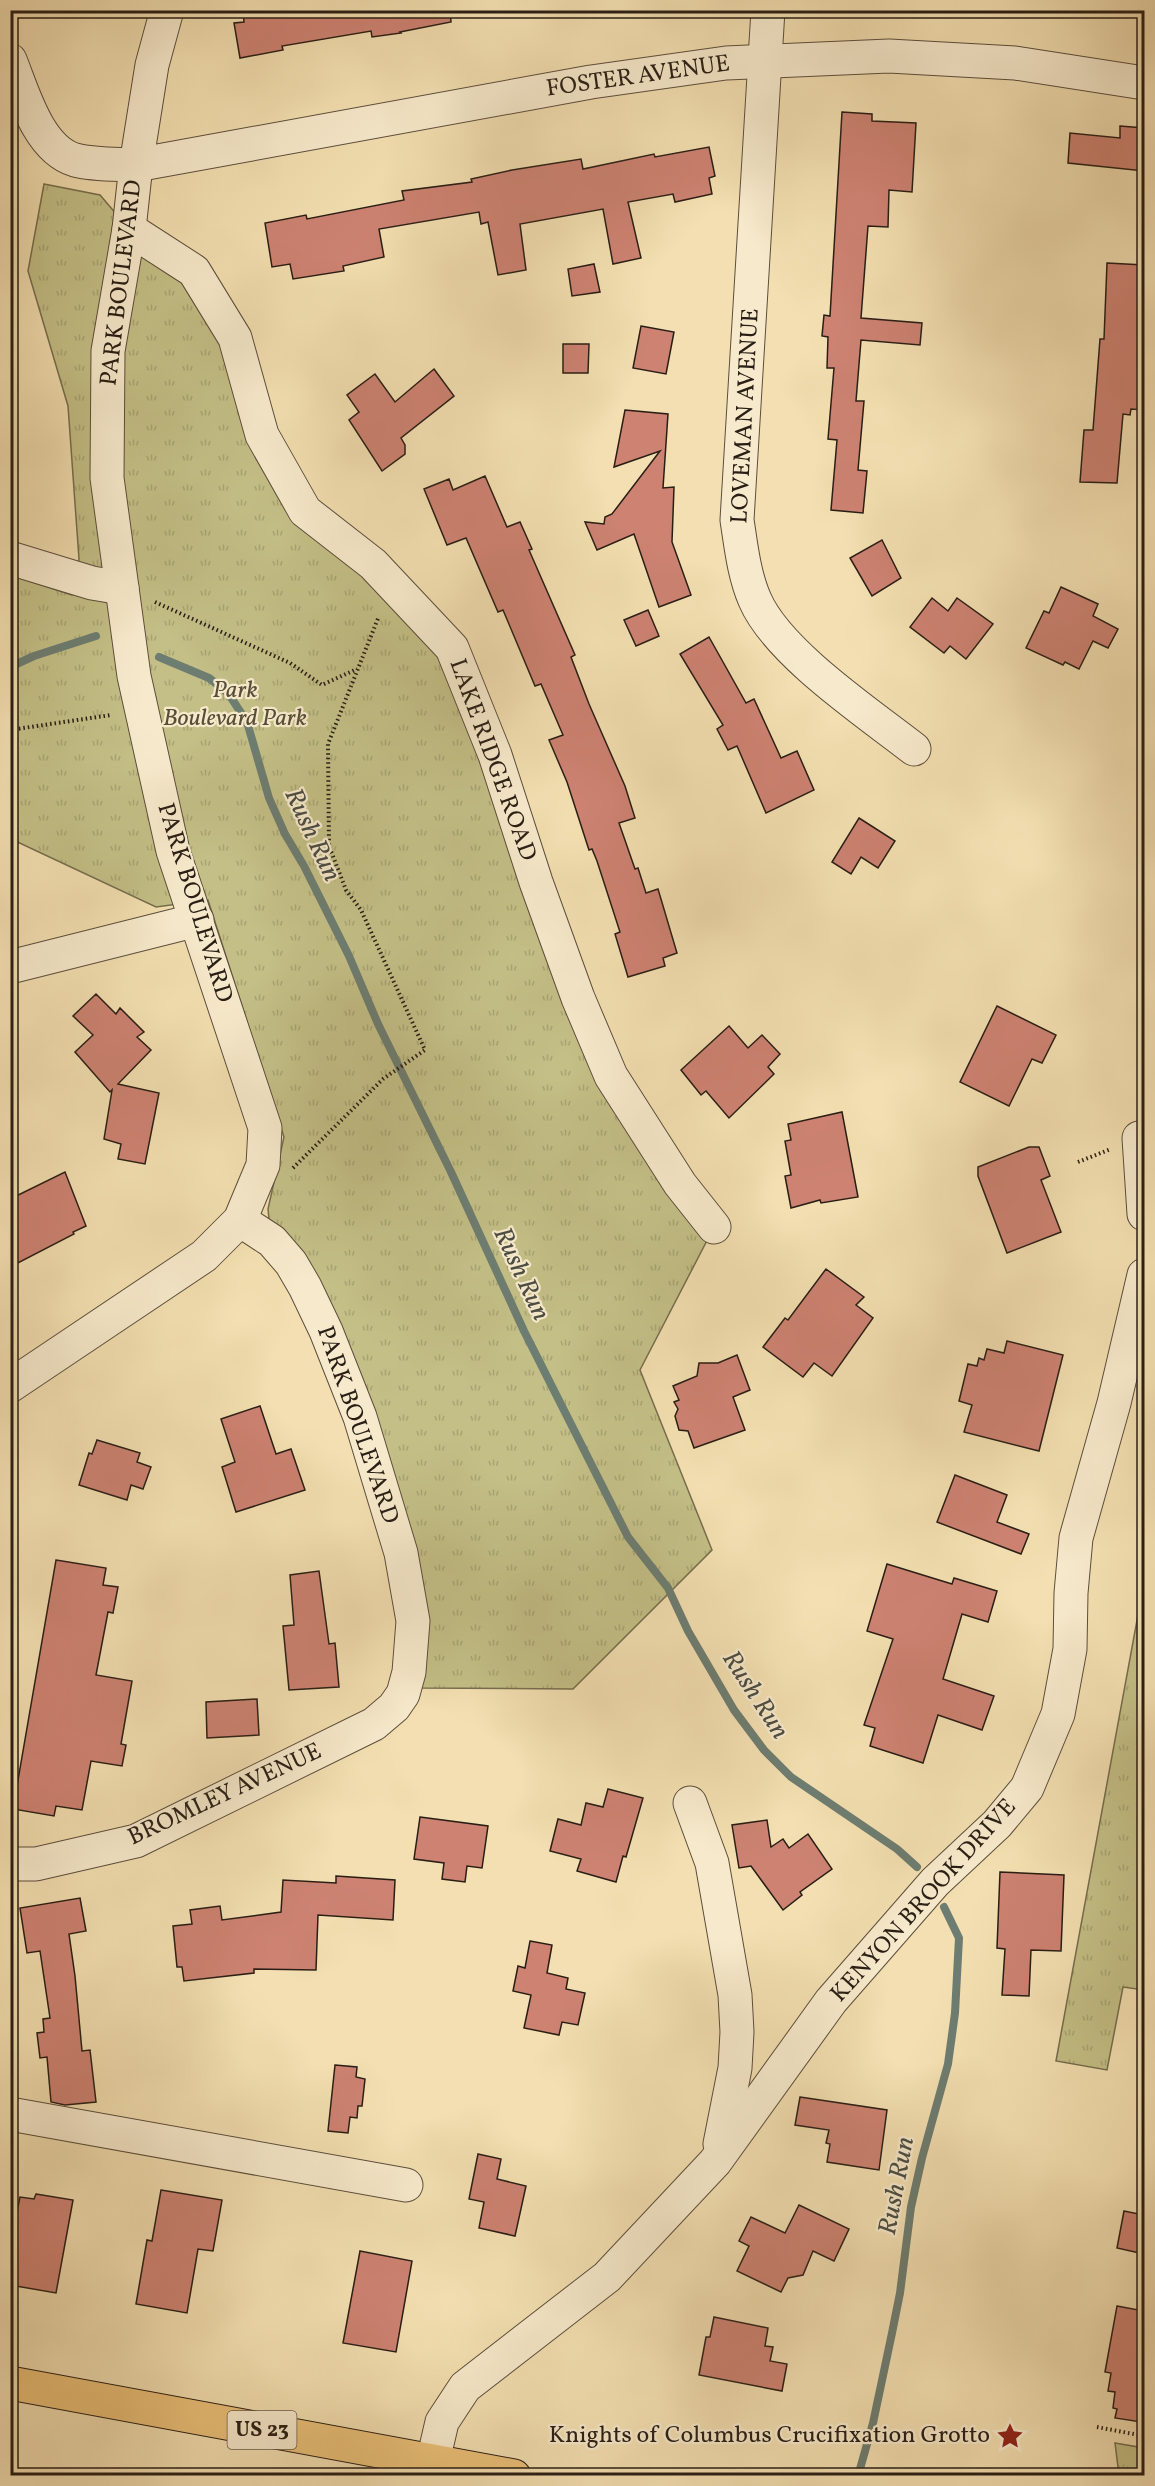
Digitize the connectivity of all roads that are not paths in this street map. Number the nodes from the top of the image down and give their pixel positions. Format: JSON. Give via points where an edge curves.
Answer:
{"nodes":[{"id":1,"x":167,"y":10,"type":"edge"},
{"id":2,"x":768,"y":10,"type":"edge"},
{"id":3,"x":10,"y":60,"type":"edge"},
{"id":4,"x":765,"y":61,"type":"junction"},
{"id":5,"x":1144,"y":83,"type":"edge"},
{"id":6,"x":136,"y":165,"type":"junction"},
{"id":7,"x":129,"y":229,"type":"junction"},
{"id":8,"x":10,"y":558,"type":"edge"},
{"id":9,"x":122,"y":588,"type":"junction"},
{"id":10,"x":914,"y":749,"type":"dead end"},
{"id":11,"x":197,"y":920,"type":"junction"},
{"id":12,"x":10,"y":967,"type":"edge"},
{"id":13,"x":1139,"y":1138,"type":"dead end"},
{"id":14,"x":1144,"y":1214,"type":"edge"},
{"id":15,"x":240,"y":1220,"type":"junction"},
{"id":16,"x":714,"y":1227,"type":"dead end"},
{"id":17,"x":1144,"y":1275,"type":"edge"},
{"id":18,"x":10,"y":1386,"type":"edge"},
{"id":19,"x":394,"y":1707,"type":"joint"},
{"id":20,"x":690,"y":1803,"type":"dead end"},
{"id":21,"x":10,"y":1864,"type":"edge"},
{"id":22,"x":10,"y":2114,"type":"edge"},
{"id":23,"x":716,"y":2162,"type":"junction"},
{"id":24,"x":406,"y":2185,"type":"dead end"},
{"id":25,"x":10,"y":2383,"type":"edge"},
{"id":26,"x":433,"y":2461,"type":"junction"},
{"id":27,"x":514,"y":2475,"type":"edge"}],
"edges":[{"from":1,"to":6,"type":"street","name":"PARK BOULEVARD","via":[[152,65]]},
{"from":2,"to":4,"type":"street","name":"LOVEMAN AVENUE"},
{"from":3,"to":6,"type":"street","name":"FOSTER AVENUE","via":[[34,121],[51,144],[73,159]]},
{"from":4,"to":5,"type":"street","name":"FOSTER AVENUE","via":[[889,56],[1003,62]]},
{"from":4,"to":6,"type":"street","name":"FOSTER AVENUE","via":[[591,82]]},
{"from":4,"to":10,"type":"street","name":"LOVEMAN AVENUE","via":[[737,520],[744,563],[756,601],[779,634],[807,664]]},
{"from":6,"to":7,"type":"street","name":"PARK BOULEVARD"},
{"from":7,"to":9,"type":"street","name":"PARK BOULEVARD","via":[[108,351],[107,478]]},
{"from":7,"to":16,"type":"street","name":"LAKE RIDGE ROAD","via":[[194,271],[235,338],[262,435],[305,511],[373,564],[452,648],[495,755],[578,998],[611,1076],[680,1184]]},
{"from":8,"to":9,"type":"street"},
{"from":9,"to":11,"type":"street","name":"PARK BOULEVARD","via":[[141,710],[173,851]]},
{"from":11,"to":12,"type":"street"},
{"from":11,"to":15,"type":"street","name":"PARK BOULEVARD","via":[[265,1128],[263,1165]]},
{"from":13,"to":14,"type":"street"},
{"from":15,"to":18,"type":"street","via":[[204,1256]]},
{"from":15,"to":19,"type":"street","name":"PARK BOULEVARD","via":[[272,1241],[291,1263],[326,1331],[360,1417],[400,1553],[413,1621],[409,1672],[403,1694]]},
{"from":17,"to":23,"type":"street","name":"KENYON BROOK DRIVE","via":[[1076,1538],[1070,1649],[1058,1714],[1027,1788],[997,1824],[935,1881],[831,2001]]},
{"from":19,"to":21,"type":"street","name":"BROMLEY AVENUE","via":[[374,1724],[136,1841],[36,1864]]},
{"from":20,"to":23,"type":"street","via":[[712,1863],[735,1995],[735,2068]]},
{"from":22,"to":24,"type":"street"},
{"from":23,"to":26,"type":"street","name":"KENYON BROOK DRIVE","via":[[607,2277],[465,2387],[441,2422]]},
{"from":25,"to":26,"type":"main road","number":"US 23"},
{"from":26,"to":27,"type":"main road","number":"US 23"}]}
